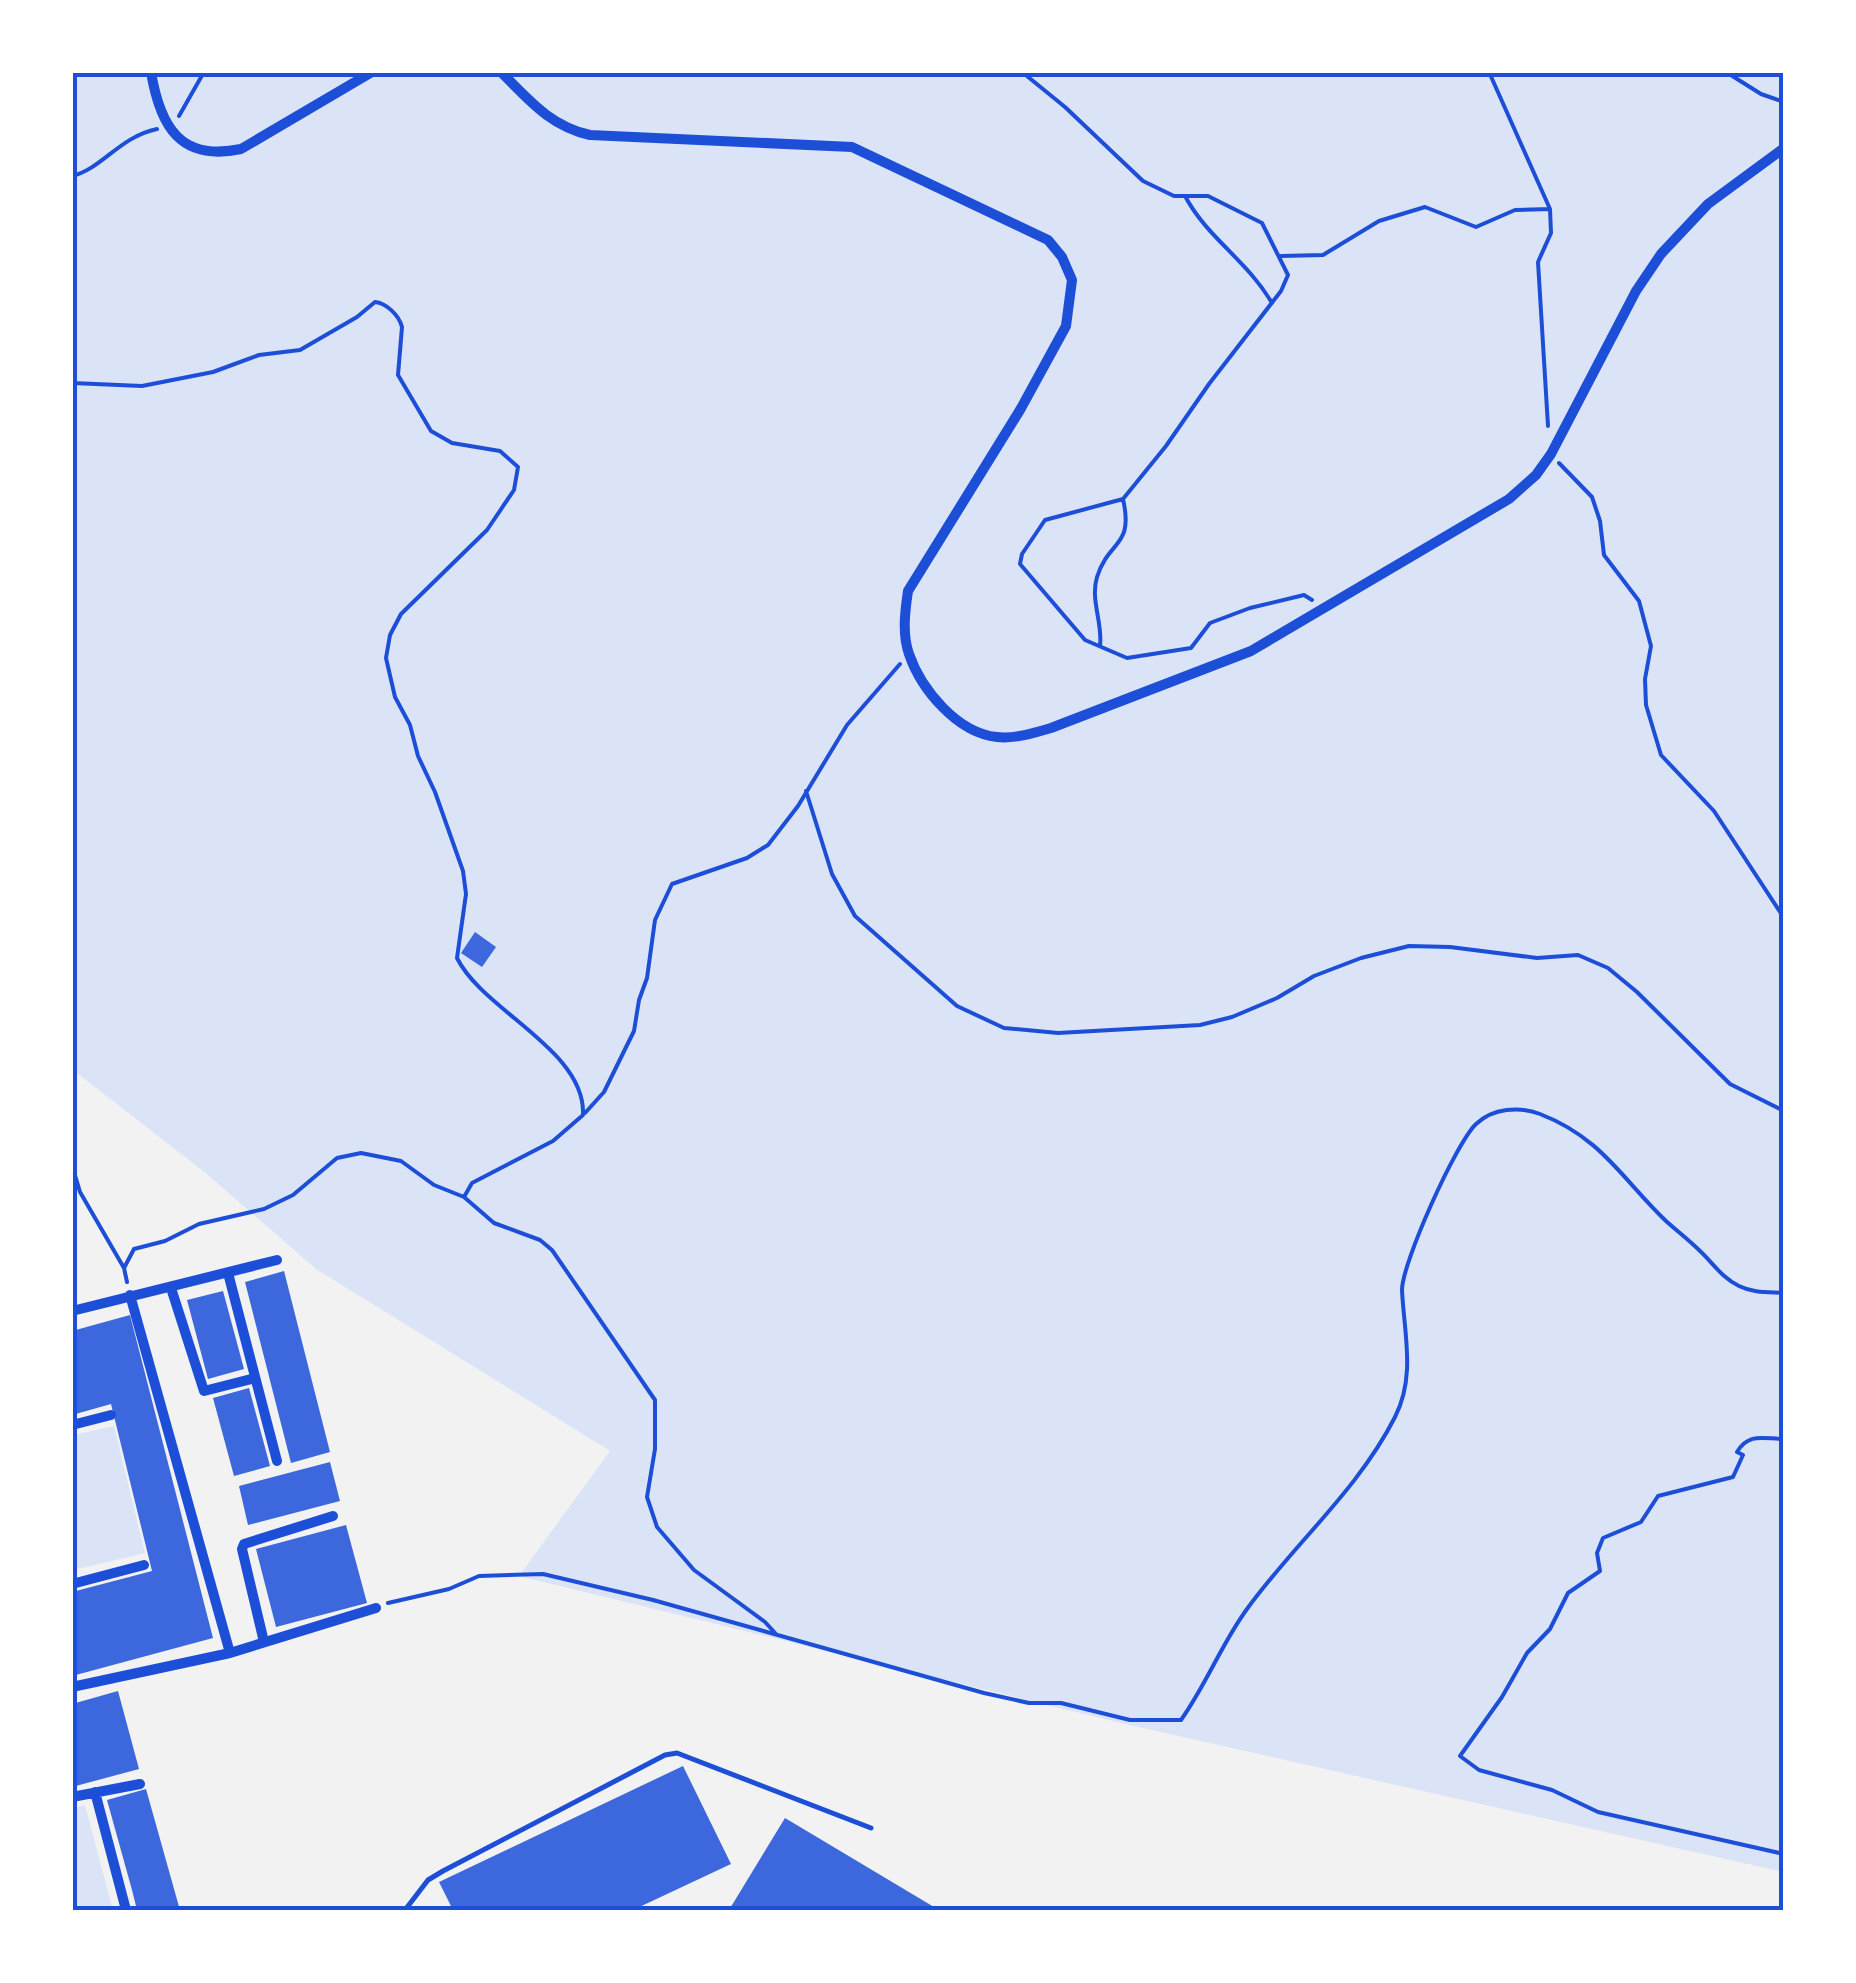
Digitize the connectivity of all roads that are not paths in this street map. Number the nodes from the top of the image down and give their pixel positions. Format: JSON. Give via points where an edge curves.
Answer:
{"nodes":[{"id":1,"x":151,"y":72,"type":"edge"},
{"id":2,"x":372,"y":72,"type":"edge"},
{"id":3,"x":501,"y":72,"type":"edge"},
{"id":4,"x":1784,"y":148,"type":"edge"},
{"id":5,"x":277,"y":1260,"type":"dead end"},
{"id":6,"x":228,"y":1273,"type":"junction"},
{"id":7,"x":171,"y":1288,"type":"junction"},
{"id":8,"x":130,"y":1295,"type":"junction"},
{"id":9,"x":72,"y":1311,"type":"edge"},
{"id":10,"x":256,"y":1378,"type":"junction"},
{"id":11,"x":111,"y":1415,"type":"dead end"},
{"id":12,"x":72,"y":1425,"type":"edge"},
{"id":13,"x":277,"y":1461,"type":"dead end"},
{"id":14,"x":334,"y":1516,"type":"dead end"},
{"id":15,"x":144,"y":1566,"type":"dead end"},
{"id":16,"x":72,"y":1584,"type":"edge"},
{"id":17,"x":376,"y":1608,"type":"road end"},
{"id":18,"x":264,"y":1642,"type":"junction"},
{"id":19,"x":230,"y":1653,"type":"junction"},
{"id":20,"x":72,"y":1687,"type":"edge"},
{"id":21,"x":140,"y":1784,"type":"dead end"},
{"id":22,"x":94,"y":1792,"type":"junction"},
{"id":23,"x":72,"y":1798,"type":"edge"},
{"id":24,"x":871,"y":1828,"type":"dead end"},
{"id":25,"x":126,"y":1910,"type":"edge"},
{"id":26,"x":405,"y":1910,"type":"edge"}],
"edges":[{"from":1,"to":2,"type":"street","via":[[158,111],[170,129],[202,152],[221,153],[241,149]]},
{"from":3,"to":4,"type":"street","via":[[546,117],[590,135],[852,147],[1048,240],[1062,258],[1072,280],[1066,326],[908,591],[904,620],[907,651],[939,703],[966,727],[996,737],[1052,728],[1251,652],[1509,500],[1551,454],[1661,254],[1708,204]]},
{"from":5,"to":6,"type":"street"},
{"from":6,"to":7,"type":"street"},
{"from":6,"to":10,"type":"street"},
{"from":7,"to":8,"type":"street"},
{"from":7,"to":10,"type":"street","via":[[204,1391]]},
{"from":8,"to":9,"type":"street"},
{"from":8,"to":19,"type":"street"},
{"from":10,"to":13,"type":"street"},
{"from":11,"to":12,"type":"street"},
{"from":14,"to":18,"type":"street","via":[[244,1544]]},
{"from":15,"to":16,"type":"street"},
{"from":17,"to":18,"type":"street"},
{"from":18,"to":19,"type":"street"},
{"from":19,"to":20,"type":"street"},
{"from":21,"to":22,"type":"street"},
{"from":22,"to":23,"type":"street"},
{"from":22,"to":25,"type":"street"},
{"from":24,"to":26,"type":"lane","via":[[677,1752],[665,1754],[428,1880]]}]}
